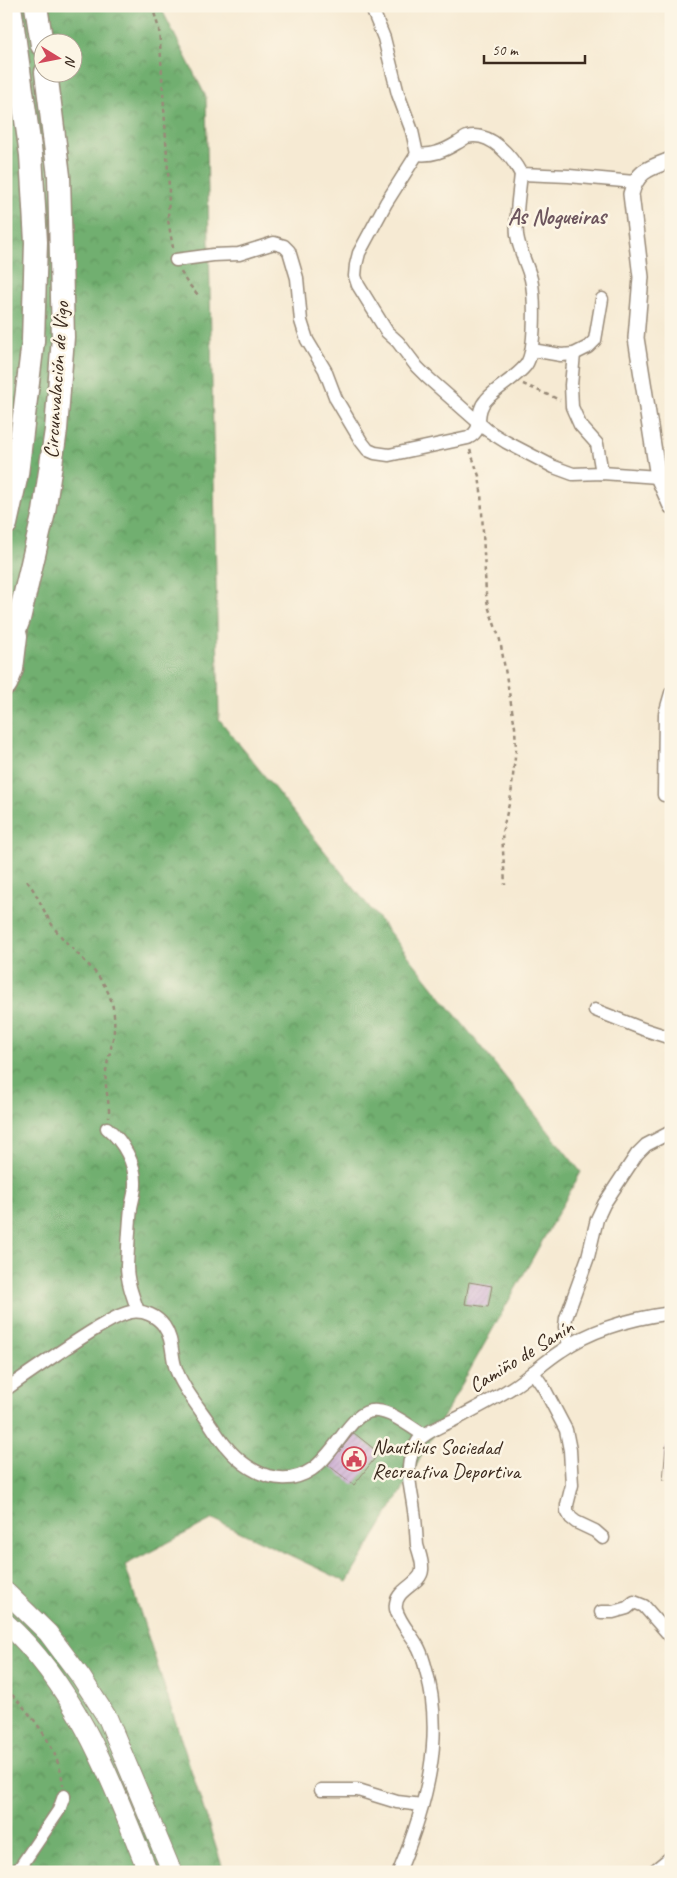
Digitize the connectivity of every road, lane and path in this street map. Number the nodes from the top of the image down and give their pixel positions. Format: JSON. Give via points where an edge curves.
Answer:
{"nodes":[{"id":1,"x":10,"y":6,"type":"edge"},
{"id":2,"x":36,"y":6,"type":"edge"},
{"id":3,"x":152,"y":6,"type":"edge"},
{"id":4,"x":371,"y":6,"type":"edge"},
{"id":5,"x":40,"y":32,"type":"edge"},
{"id":6,"x":47,"y":82,"type":"edge"},
{"id":7,"x":417,"y":154,"type":"junction"},
{"id":8,"x":671,"y":160,"type":"edge"},
{"id":9,"x":521,"y":174,"type":"junction"},
{"id":10,"x":634,"y":182,"type":"junction"},
{"id":11,"x":176,"y":260,"type":"junction"},
{"id":12,"x":199,"y":296,"type":"dead end"},
{"id":13,"x":602,"y":298,"type":"dead end"},
{"id":14,"x":6,"y":304,"type":"edge"},
{"id":15,"x":8,"y":314,"type":"dead end"},
{"id":16,"x":532,"y":350,"type":"junction"},
{"id":17,"x":574,"y":354,"type":"junction"},
{"id":18,"x":509,"y":380,"type":"junction"},
{"id":19,"x":572,"y":407,"type":"junction"},
{"id":20,"x":479,"y":421,"type":"junction"},
{"id":21,"x":468,"y":438,"type":"junction"},
{"id":22,"x":602,"y":473,"type":"junction"},
{"id":23,"x":658,"y":477,"type":"junction"},
{"id":24,"x":671,"y":506,"type":"edge"},
{"id":25,"x":6,"y":524,"type":"edge"},
{"id":26,"x":19,"y":619,"type":"junction"},
{"id":27,"x":6,"y":652,"type":"edge"},
{"id":28,"x":6,"y":684,"type":"edge"},
{"id":29,"x":671,"y":693,"type":"edge"},
{"id":30,"x":664,"y":795,"type":"dead end"},
{"id":31,"x":27,"y":881,"type":"dead end"},
{"id":32,"x":505,"y":885,"type":"dead end"},
{"id":33,"x":595,"y":1010,"type":"dead end"},
{"id":34,"x":671,"y":1038,"type":"edge"},
{"id":35,"x":107,"y":1128,"type":"joint"},
{"id":36,"x":671,"y":1132,"type":"edge"},
{"id":37,"x":138,"y":1312,"type":"junction"},
{"id":38,"x":671,"y":1313,"type":"edge"},
{"id":39,"x":569,"y":1345,"type":"junction"},
{"id":40,"x":533,"y":1372,"type":"junction"},
{"id":41,"x":6,"y":1389,"type":"edge"},
{"id":42,"x":424,"y":1435,"type":"junction"},
{"id":43,"x":603,"y":1538,"type":"dead end"},
{"id":44,"x":6,"y":1592,"type":"edge"},
{"id":45,"x":601,"y":1612,"type":"dead end"},
{"id":46,"x":6,"y":1623,"type":"edge"},
{"id":47,"x":671,"y":1637,"type":"edge"},
{"id":48,"x":6,"y":1689,"type":"edge"},
{"id":49,"x":321,"y":1790,"type":"dead end"},
{"id":50,"x":64,"y":1796,"type":"joint"},
{"id":51,"x":422,"y":1805,"type":"junction"},
{"id":52,"x":671,"y":1859,"type":"edge"},
{"id":53,"x":17,"y":1872,"type":"edge"},
{"id":54,"x":148,"y":1872,"type":"edge"},
{"id":55,"x":172,"y":1872,"type":"edge"},
{"id":56,"x":399,"y":1872,"type":"edge"},
{"id":57,"x":654,"y":1872,"type":"edge"}],
"edges":[{"from":1,"to":25,"type":"highway","name":"Circunvalación de Vigo","via":[[31,155],[36,242],[33,341],[17,474]]},
{"from":2,"to":5,"type":"highway"},
{"from":3,"to":11,"type":"path","via":[[159,29],[169,188],[168,220]]},
{"from":4,"to":7,"type":"street","via":[[384,38]]},
{"from":6,"to":26,"type":"highway","name":"Circunvalación de Vigo","via":[[59,176],[63,337],[56,430],[44,512]]},
{"from":7,"to":9,"type":"street","via":[[438,153],[467,138],[477,137],[490,140],[502,149]]},
{"from":7,"to":20,"type":"street","via":[[364,242],[355,276],[387,332],[417,367]]},
{"from":8,"to":10,"type":"street","via":[[646,171]]},
{"from":9,"to":10,"type":"street"},
{"from":9,"to":16,"type":"street","via":[[517,237],[534,298]]},
{"from":10,"to":23,"type":"street","via":[[631,194],[641,277],[636,338]]},
{"from":11,"to":12,"type":"path","via":[[186,282]]},
{"from":11,"to":21,"type":"street","via":[[239,254],[274,243],[284,246],[289,251],[297,278],[306,340],[325,370],[336,399],[368,450],[381,455]]},
{"from":13,"to":17,"type":"street","via":[[595,340]]},
{"from":14,"to":15,"type":"path"},
{"from":16,"to":17,"type":"street"},
{"from":16,"to":18,"type":"street","via":[[526,364]]},
{"from":17,"to":19,"type":"street"},
{"from":18,"to":19,"type":"path"},
{"from":18,"to":20,"type":"street","via":[[486,400],[480,409]]},
{"from":19,"to":22,"type":"street","via":[[580,425],[597,444]]},
{"from":20,"to":21,"type":"street","via":[[476,433]]},
{"from":20,"to":22,"type":"street","via":[[494,435],[554,467],[573,474]]},
{"from":21,"to":32,"type":"path","via":[[481,491],[486,594],[500,640],[515,727],[514,773],[502,833]]},
{"from":22,"to":23,"type":"street"},
{"from":23,"to":24,"type":"street"},
{"from":26,"to":27,"type":"highway","name":"Circunvalación de Vigo"},
{"from":26,"to":28,"type":"highway","via":[[12,669]]},
{"from":29,"to":30,"type":"street","via":[[665,714]]},
{"from":31,"to":35,"type":"path","via":[[58,933],[101,978],[112,1003],[114,1030],[105,1086],[110,1115]]},
{"from":33,"to":34,"type":"street"},
{"from":35,"to":37,"type":"street","via":[[120,1140],[134,1172],[127,1268]]},
{"from":36,"to":39,"type":"street","via":[[646,1145],[638,1154],[597,1219],[588,1257],[566,1318]]},
{"from":37,"to":41,"type":"street","via":[[120,1315],[68,1345]]},
{"from":37,"to":42,"type":"street","via":[[152,1315],[163,1324],[180,1378],[224,1445],[258,1472],[282,1478],[308,1472],[333,1449],[354,1421],[369,1412],[387,1414]]},
{"from":38,"to":39,"type":"street","name":"Camiño de Sanín","via":[[632,1319]]},
{"from":39,"to":40,"type":"street","name":"Camiño de Sanín"},
{"from":40,"to":42,"type":"street","name":"Camiño de Sanín","via":[[498,1396]]},
{"from":40,"to":43,"type":"street","via":[[566,1430],[572,1484],[567,1512],[576,1522]]},
{"from":42,"to":51,"type":"street","via":[[410,1460],[409,1479],[422,1575],[401,1594],[396,1609],[421,1653],[434,1711],[432,1756]]},
{"from":44,"to":55,"type":"main road","via":[[48,1633],[108,1719]]},
{"from":45,"to":47,"type":"street","via":[[613,1612],[634,1602],[639,1603]]},
{"from":46,"to":54,"type":"main road","via":[[60,1686],[81,1719],[100,1754]]},
{"from":48,"to":50,"type":"path","via":[[22,1704],[58,1761]]},
{"from":49,"to":51,"type":"street","via":[[358,1790],[397,1802]]},
{"from":50,"to":53,"type":"street","via":[[59,1810]]},
{"from":51,"to":56,"type":"street"},
{"from":52,"to":57,"type":"street"}]}
